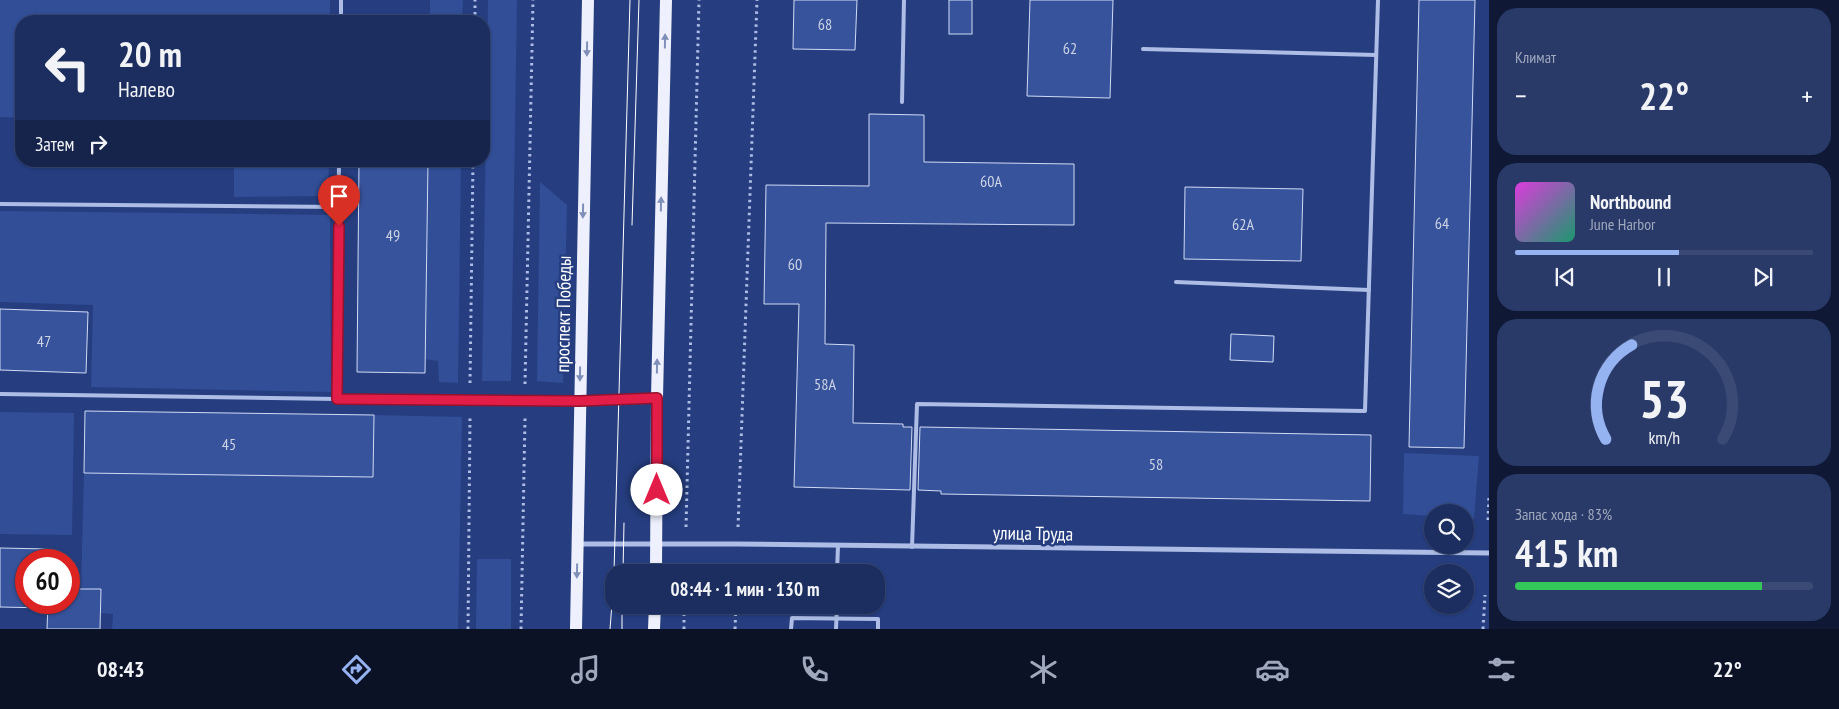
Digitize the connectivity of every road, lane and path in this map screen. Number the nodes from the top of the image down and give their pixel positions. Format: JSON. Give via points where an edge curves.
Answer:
{"nodes":[{"id":1,"x":341,"y":0,"type":"edge"},
{"id":2,"x":475,"y":0,"type":"edge"},
{"id":3,"x":533,"y":0,"type":"edge"},
{"id":4,"x":588,"y":0,"type":"edge"},
{"id":5,"x":666,"y":0,"type":"edge"},
{"id":6,"x":699,"y":0,"type":"edge"},
{"id":7,"x":757,"y":0,"type":"edge"},
{"id":8,"x":904,"y":0,"type":"edge"},
{"id":9,"x":1378,"y":0,"type":"edge"},
{"id":10,"x":341,"y":15,"type":"edge"},
{"id":11,"x":475,"y":15,"type":"edge"},
{"id":12,"x":1142,"y":49,"type":"dead end"},
{"id":13,"x":1376,"y":55,"type":"junction"},
{"id":14,"x":902,"y":102,"type":"dead end"},
{"id":15,"x":339,"y":167,"type":"edge"},
{"id":16,"x":473,"y":167,"type":"edge"},
{"id":17,"x":0,"y":204,"type":"edge"},
{"id":18,"x":339,"y":207,"type":"junction"},
{"id":19,"x":1176,"y":282,"type":"dead end"},
{"id":20,"x":1370,"y":290,"type":"junction"},
{"id":21,"x":0,"y":394,"type":"edge"},
{"id":22,"x":657,"y":398,"type":"junction"},
{"id":23,"x":337,"y":399,"type":"junction"},
{"id":24,"x":470,"y":400,"type":"junction"},
{"id":25,"x":525,"y":401,"type":"junction"},
{"id":26,"x":580,"y":401,"type":"junction"},
{"id":27,"x":1489,"y":494,"type":"edge"},
{"id":28,"x":1488,"y":520,"type":"edge"},
{"id":29,"x":577,"y":544,"type":"junction"},
{"id":30,"x":737,"y":544,"type":"junction"},
{"id":31,"x":657,"y":545,"type":"junction"},
{"id":32,"x":685,"y":545,"type":"junction"},
{"id":33,"x":838,"y":546,"type":"junction"},
{"id":34,"x":912,"y":547,"type":"junction"},
{"id":35,"x":1489,"y":553,"type":"edge"},
{"id":36,"x":656,"y":564,"type":"edge"},
{"id":37,"x":736,"y":564,"type":"edge"},
{"id":38,"x":837,"y":564,"type":"edge"},
{"id":39,"x":1484,"y":595,"type":"dead end"},
{"id":40,"x":655,"y":614,"type":"edge"},
{"id":41,"x":684,"y":614,"type":"edge"},
{"id":42,"x":736,"y":614,"type":"edge"},
{"id":43,"x":836,"y":614,"type":"edge"},
{"id":44,"x":836,"y":620,"type":"junction"},
{"id":45,"x":468,"y":629,"type":"edge"},
{"id":46,"x":521,"y":629,"type":"edge"},
{"id":47,"x":576,"y":629,"type":"edge"},
{"id":48,"x":654,"y":629,"type":"edge"},
{"id":49,"x":684,"y":629,"type":"edge"},
{"id":50,"x":735,"y":629,"type":"edge"},
{"id":51,"x":792,"y":629,"type":"edge"},
{"id":52,"x":836,"y":629,"type":"edge"},
{"id":53,"x":878,"y":629,"type":"edge"},
{"id":54,"x":1483,"y":629,"type":"edge"}],
"edges":[{"from":1,"to":10,"type":"lane"},
{"from":2,"to":11,"type":"path"},
{"from":3,"to":25,"type":"path"},
{"from":4,"to":26,"type":"main road","name":"проспект Победы","one_way":true},
{"from":22,"to":5,"type":"main road","one_way":true},
{"from":6,"to":32,"type":"path"},
{"from":7,"to":30,"type":"path"},
{"from":8,"to":14,"type":"lane"},
{"from":9,"to":13,"type":"lane"},
{"from":12,"to":13,"type":"lane"},
{"from":13,"to":20,"type":"lane"},
{"from":15,"to":18,"type":"lane"},
{"from":16,"to":24,"type":"path"},
{"from":17,"to":18,"type":"lane"},
{"from":18,"to":23,"type":"lane"},
{"from":19,"to":20,"type":"lane"},
{"from":20,"to":34,"type":"lane","via":[[1365,411],[917,404]]},
{"from":21,"to":23,"type":"lane"},
{"from":22,"to":26,"type":"lane"},
{"from":22,"to":31,"type":"main road"},
{"from":23,"to":24,"type":"lane"},
{"from":24,"to":25,"type":"lane"},
{"from":24,"to":45,"type":"path"},
{"from":25,"to":26,"type":"lane"},
{"from":25,"to":46,"type":"path"},
{"from":26,"to":29,"type":"main road","name":"проспект Победы"},
{"from":27,"to":28,"type":"path"},
{"from":29,"to":31,"type":"street","name":"улица Труда"},
{"from":29,"to":47,"type":"main road","name":"проспект Победы","one_way":true},
{"from":30,"to":32,"type":"street","name":"улица Труда"},
{"from":30,"to":33,"type":"street","name":"улица Труда"},
{"from":30,"to":37,"type":"path"},
{"from":31,"to":32,"type":"street","name":"улица Труда"},
{"from":31,"to":36,"type":"main road"},
{"from":33,"to":34,"type":"street","name":"улица Труда"},
{"from":33,"to":38,"type":"lane"},
{"from":34,"to":35,"type":"street","name":"улица Труда"},
{"from":39,"to":54,"type":"path"},
{"from":40,"to":48,"type":"main road"},
{"from":41,"to":49,"type":"path"},
{"from":42,"to":50,"type":"path"},
{"from":43,"to":44,"type":"lane"},
{"from":44,"to":51,"type":"lane","via":[[792,618]]},
{"from":44,"to":52,"type":"lane"},
{"from":44,"to":53,"type":"lane","via":[[878,619]]}]}
